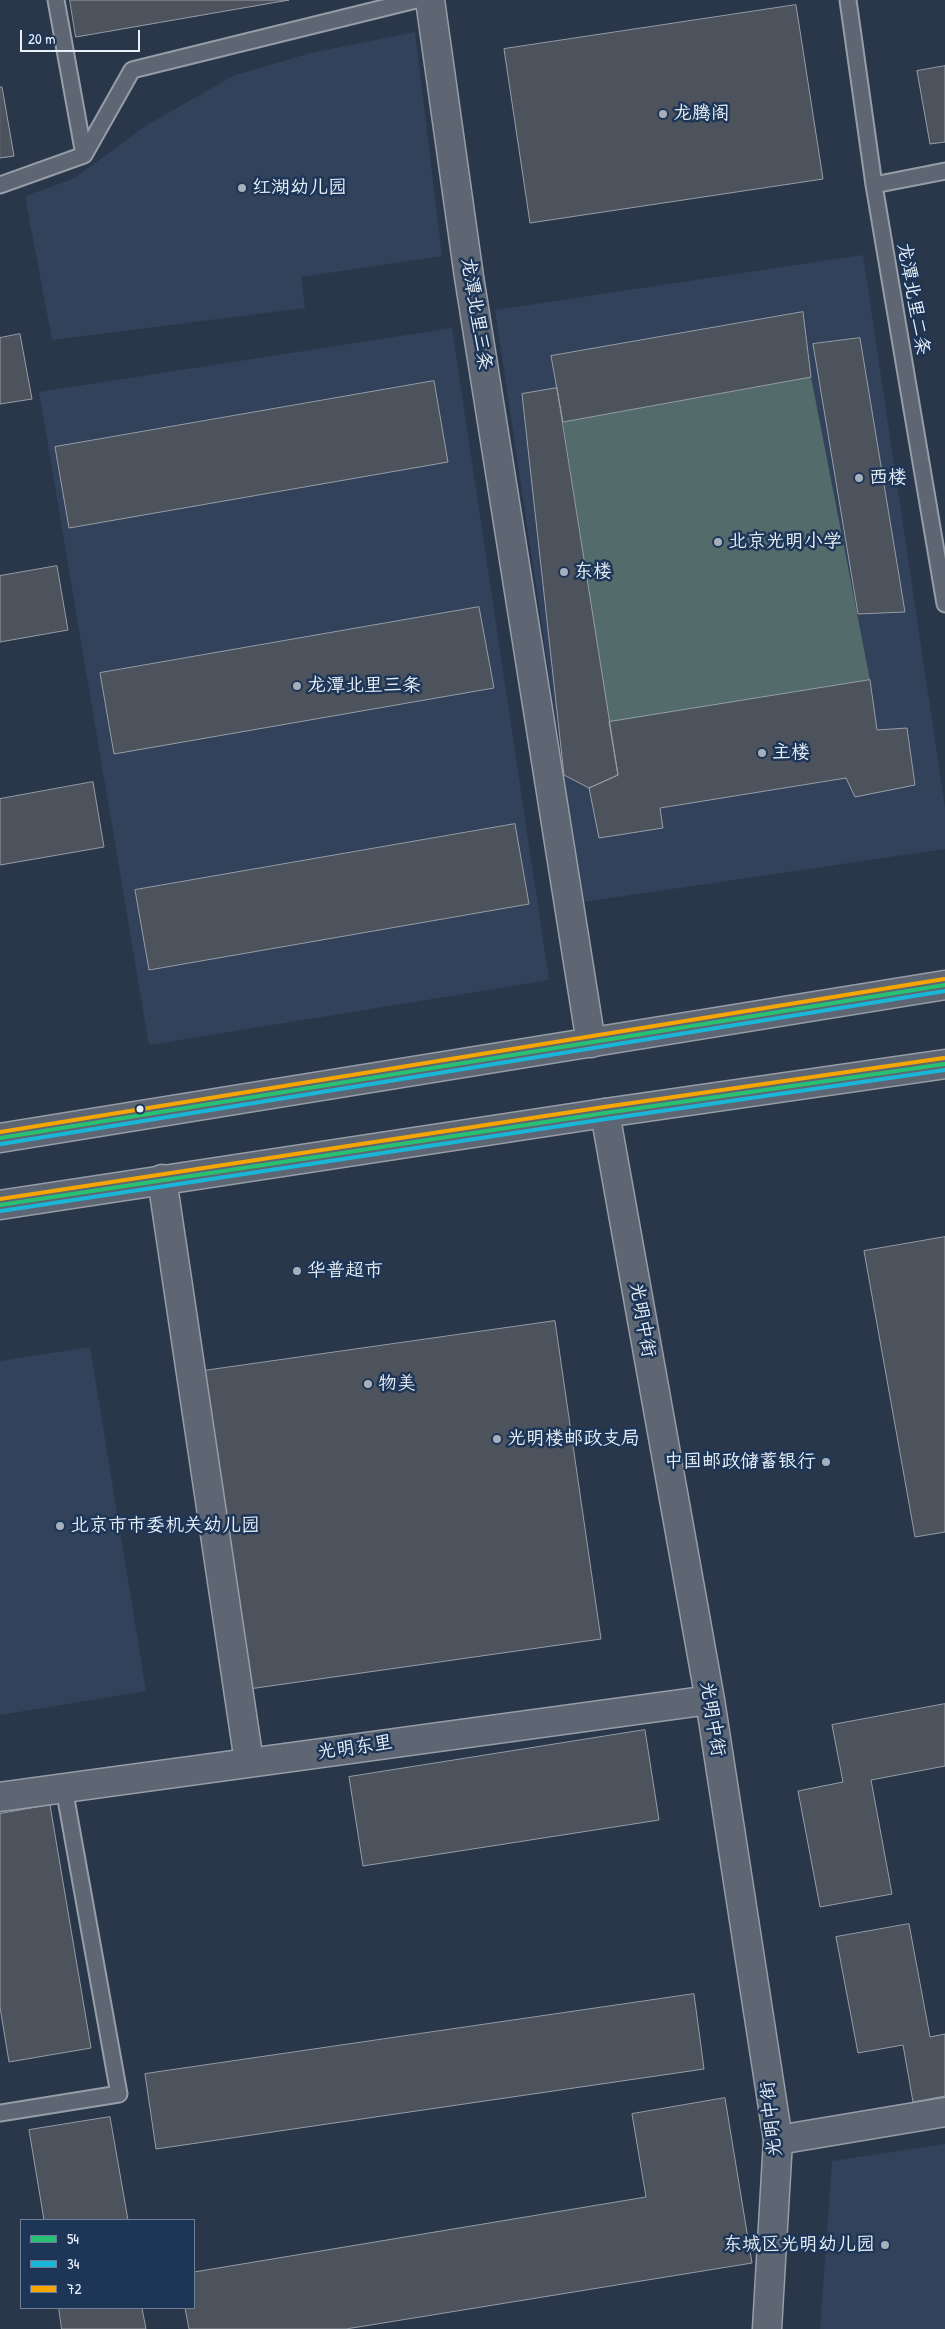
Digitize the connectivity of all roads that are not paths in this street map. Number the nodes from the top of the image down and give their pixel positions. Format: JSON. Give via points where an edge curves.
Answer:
{"nodes":[{"id":1,"x":56,"y":0,"type":"edge"},
{"id":2,"x":416,"y":0,"type":"edge"},
{"id":3,"x":430,"y":0,"type":"edge"},
{"id":4,"x":848,"y":0,"type":"edge"},
{"id":5,"x":84,"y":155,"type":"junction"},
{"id":6,"x":945,"y":171,"type":"edge"},
{"id":7,"x":0,"y":185,"type":"edge"},
{"id":8,"x":874,"y":185,"type":"junction"},
{"id":9,"x":945,"y":604,"type":"edge"},
{"id":10,"x":945,"y":985,"type":"edge"},
{"id":11,"x":591,"y":1043,"type":"junction"},
{"id":12,"x":945,"y":1064,"type":"edge"},
{"id":13,"x":605,"y":1113,"type":"junction"},
{"id":14,"x":0,"y":1138,"type":"edge"},
{"id":15,"x":162,"y":1179,"type":"junction"},
{"id":16,"x":0,"y":1206,"type":"edge"},
{"id":17,"x":710,"y":1700,"type":"junction"},
{"id":18,"x":249,"y":1762,"type":"junction"},
{"id":19,"x":64,"y":1788,"type":"junction"},
{"id":20,"x":0,"y":1797,"type":"edge"},
{"id":21,"x":945,"y":2112,"type":"edge"},
{"id":22,"x":0,"y":2113,"type":"edge"},
{"id":23,"x":778,"y":2140,"type":"junction"},
{"id":24,"x":768,"y":2329,"type":"edge"}],
"edges":[{"from":1,"to":5,"type":"lane"},
{"from":2,"to":5,"type":"lane","via":[[132,70]]},
{"from":3,"to":11,"type":"street","name":"龙潭北里三条","via":[[471,287]]},
{"from":4,"to":8,"type":"lane","name":"龙潭北里二条"},
{"from":5,"to":7,"type":"lane"},
{"from":6,"to":8,"type":"lane"},
{"from":8,"to":9,"type":"lane","name":"龙潭北里二条"},
{"from":10,"to":11,"type":"street"},
{"from":11,"to":14,"type":"street"},
{"from":12,"to":13,"type":"street"},
{"from":13,"to":15,"type":"street"},
{"from":13,"to":17,"type":"street","name":"光明中街"},
{"from":15,"to":16,"type":"street"},
{"from":15,"to":18,"type":"street"},
{"from":17,"to":18,"type":"street","name":"光明东里"},
{"from":17,"to":23,"type":"street","name":"光明中街"},
{"from":18,"to":19,"type":"street","name":"光明东里"},
{"from":19,"to":20,"type":"street","name":"光明东里"},
{"from":19,"to":22,"type":"lane","via":[[119,2094]]},
{"from":21,"to":23,"type":"street"},
{"from":23,"to":24,"type":"street","name":"光明中街"}]}
